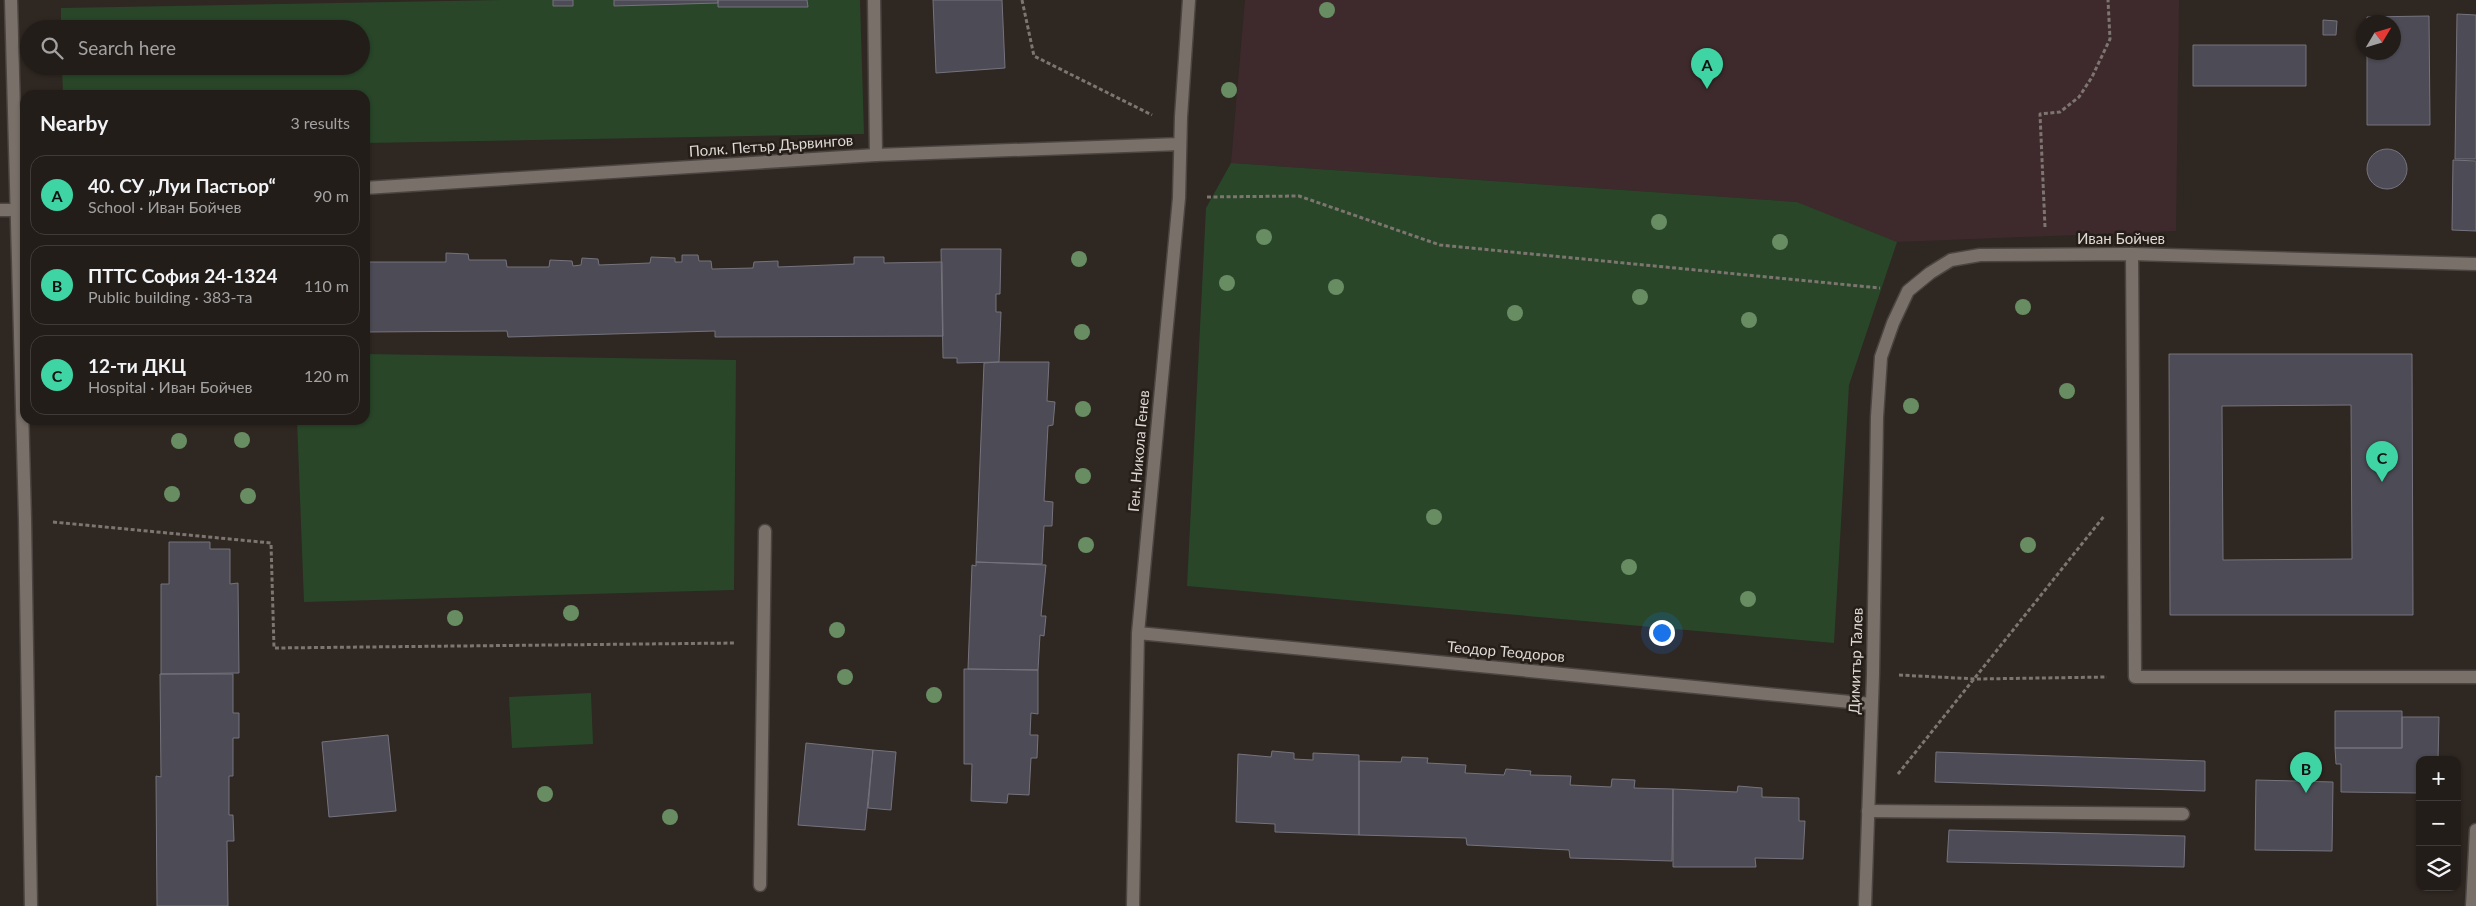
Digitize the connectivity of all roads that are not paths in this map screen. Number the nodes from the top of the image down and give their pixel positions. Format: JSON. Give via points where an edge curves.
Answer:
{"nodes":[{"id":1,"x":11,"y":0,"type":"edge"},
{"id":2,"x":874,"y":0,"type":"edge"},
{"id":3,"x":1189,"y":0,"type":"edge"},
{"id":4,"x":1180,"y":144,"type":"junction"},
{"id":5,"x":876,"y":155,"type":"junction"},
{"id":6,"x":370,"y":188,"type":"edge"},
{"id":7,"x":20,"y":189,"type":"edge"},
{"id":8,"x":0,"y":210,"type":"edge"},
{"id":9,"x":20,"y":210,"type":"edge"},
{"id":10,"x":2132,"y":254,"type":"junction"},
{"id":11,"x":2476,"y":264,"type":"edge"},
{"id":12,"x":1877,"y":417,"type":"joint"},
{"id":13,"x":24,"y":425,"type":"edge"},
{"id":14,"x":765,"y":531,"type":"dead end"},
{"id":15,"x":1138,"y":633,"type":"junction"},
{"id":16,"x":2476,"y":677,"type":"edge"},
{"id":17,"x":1870,"y":704,"type":"junction"},
{"id":18,"x":1868,"y":811,"type":"junction"},
{"id":19,"x":2183,"y":814,"type":"dead end"},
{"id":20,"x":2476,"y":830,"type":"edge"},
{"id":21,"x":760,"y":885,"type":"dead end"},
{"id":22,"x":31,"y":906,"type":"edge"},
{"id":23,"x":1133,"y":906,"type":"edge"},
{"id":24,"x":1865,"y":906,"type":"edge"},
{"id":25,"x":2472,"y":906,"type":"edge"}],
"edges":[{"from":1,"to":7,"type":"street"},
{"from":2,"to":5,"type":"street"},
{"from":3,"to":4,"type":"street","name":"Ген. Никола Генев"},
{"from":4,"to":5,"type":"street","name":"Полк. Петър Дървингов"},
{"from":4,"to":15,"type":"street","name":"Ген. Никола Генев","via":[[1179,198]]},
{"from":5,"to":6,"type":"street","name":"Полк. Петър Дървингов"},
{"from":8,"to":9,"type":"street"},
{"from":10,"to":11,"type":"street","name":"Иван Бойчев"},
{"from":10,"to":12,"type":"street","name":"Иван Бойчев","via":[[1980,255],[1951,260],[1930,273],[1908,291],[1892,323],[1880,357]]},
{"from":10,"to":16,"type":"street","via":[[2135,677]]},
{"from":12,"to":17,"type":"street","name":"Димитър Талев"},
{"from":13,"to":22,"type":"street"},
{"from":14,"to":21,"type":"street"},
{"from":15,"to":17,"type":"street","name":"Теодор Теодоров"},
{"from":15,"to":23,"type":"street","name":"Ген. Никола Генев"},
{"from":17,"to":18,"type":"street","name":"Димитър Талев"},
{"from":18,"to":19,"type":"street"},
{"from":18,"to":24,"type":"street","name":"Димитър Талев"},
{"from":20,"to":25,"type":"street"}]}
